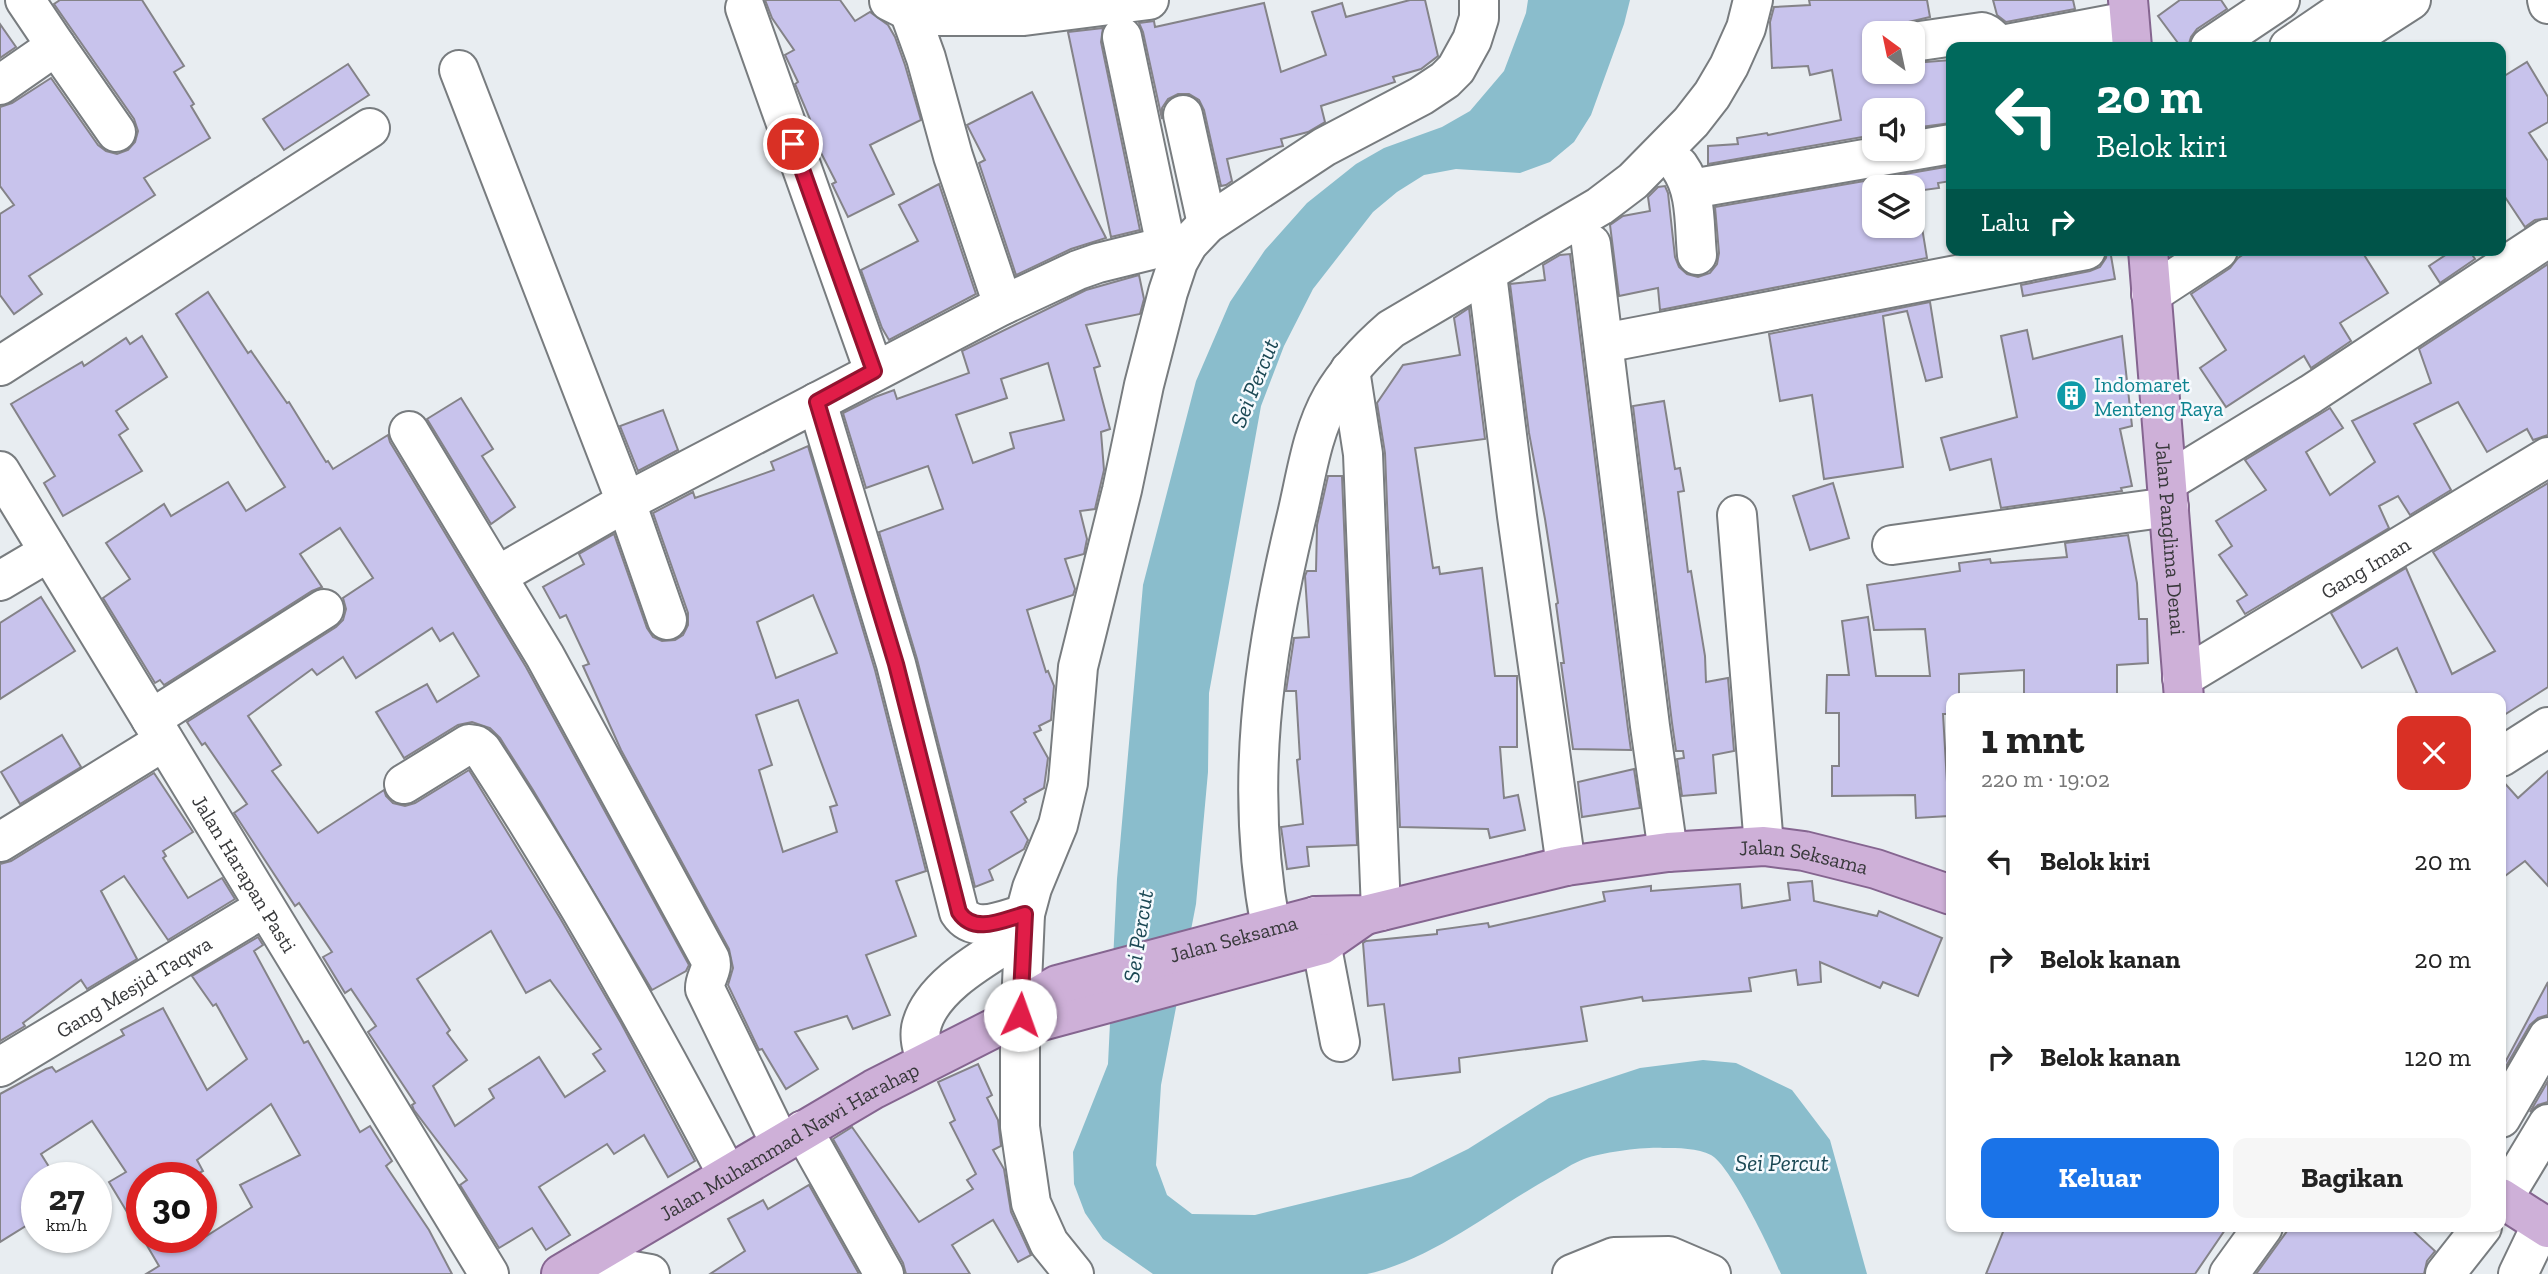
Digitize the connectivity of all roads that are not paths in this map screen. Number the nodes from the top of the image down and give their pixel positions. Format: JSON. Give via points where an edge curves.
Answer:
{"nodes":[{"id":1,"x":25,"y":0,"type":"edge"},
{"id":2,"x":1149,"y":0,"type":"edge"},
{"id":3,"x":1479,"y":0,"type":"edge"},
{"id":4,"x":1753,"y":0,"type":"edge"},
{"id":5,"x":2280,"y":0,"type":"edge"},
{"id":6,"x":2358,"y":0,"type":"edge"},
{"id":7,"x":2411,"y":0,"type":"edge"},
{"id":8,"x":898,"y":6,"type":"edge"},
{"id":9,"x":745,"y":8,"type":"dead end"},
{"id":10,"x":2130,"y":23,"type":"edge"},
{"id":11,"x":1122,"y":37,"type":"dead end"},
{"id":12,"x":1925,"y":40,"type":"edge"},
{"id":13,"x":1994,"y":42,"type":"edge"},
{"id":14,"x":2019,"y":42,"type":"edge"},
{"id":15,"x":2217,"y":42,"type":"edge"},
{"id":16,"x":2296,"y":42,"type":"edge"},
{"id":17,"x":2346,"y":42,"type":"edge"},
{"id":18,"x":56,"y":46,"type":"junction"},
{"id":19,"x":459,"y":70,"type":"dead end"},
{"id":20,"x":0,"y":85,"type":"edge"},
{"id":21,"x":1183,"y":115,"type":"dead end"},
{"id":22,"x":370,"y":128,"type":"dead end"},
{"id":23,"x":116,"y":132,"type":"dead end"},
{"id":24,"x":1946,"y":145,"type":"edge"},
{"id":25,"x":1663,"y":150,"type":"junction"},
{"id":26,"x":1691,"y":188,"type":"junction"},
{"id":27,"x":1187,"y":238,"type":"junction"},
{"id":28,"x":2546,"y":239,"type":"dead end"},
{"id":29,"x":1591,"y":244,"type":"dead end"},
{"id":30,"x":1697,"y":255,"type":"dead end"},
{"id":31,"x":2056,"y":256,"type":"edge"},
{"id":32,"x":2148,"y":256,"type":"edge"},
{"id":33,"x":2209,"y":256,"type":"edge"},
{"id":34,"x":1487,"y":274,"type":"junction"},
{"id":35,"x":2151,"y":294,"type":"junction"},
{"id":36,"x":1003,"y":306,"type":"junction"},
{"id":37,"x":1604,"y":343,"type":"junction"},
{"id":38,"x":0,"y":366,"type":"edge"},
{"id":39,"x":1350,"y":370,"type":"junction"},
{"id":40,"x":874,"y":371,"type":"junction"},
{"id":41,"x":817,"y":402,"type":"junction"},
{"id":42,"x":410,"y":431,"type":"dead end"},
{"id":43,"x":2548,"y":457,"type":"edge"},
{"id":44,"x":0,"y":471,"type":"edge"},
{"id":45,"x":2168,"y":494,"type":"junction"},
{"id":46,"x":626,"y":502,"type":"junction"},
{"id":47,"x":1737,"y":515,"type":"dead end"},
{"id":48,"x":1892,"y":545,"type":"dead end"},
{"id":49,"x":49,"y":552,"type":"junction"},
{"id":50,"x":497,"y":576,"type":"junction"},
{"id":51,"x":0,"y":582,"type":"edge"},
{"id":52,"x":324,"y":609,"type":"dead end"},
{"id":53,"x":667,"y":620,"type":"dead end"},
{"id":54,"x":2183,"y":688,"type":"edge"},
{"id":55,"x":2548,"y":727,"type":"edge"},
{"id":56,"x":158,"y":730,"type":"junction"},
{"id":57,"x":2506,"y":754,"type":"edge"},
{"id":58,"x":404,"y":784,"type":"dead end"},
{"id":59,"x":0,"y":842,"type":"edge"},
{"id":60,"x":1764,"y":846,"type":"junction"},
{"id":61,"x":1668,"y":852,"type":"junction"},
{"id":62,"x":1566,"y":866,"type":"junction"},
{"id":63,"x":1946,"y":893,"type":"edge"},
{"id":64,"x":265,"y":906,"type":"junction"},
{"id":65,"x":1373,"y":913,"type":"junction"},
{"id":66,"x":1024,"y":924,"type":"junction"},
{"id":67,"x":1271,"y":928,"type":"junction"},
{"id":68,"x":1319,"y":930,"type":"junction"},
{"id":69,"x":1232,"y":954,"type":"junction"},
{"id":70,"x":1020,"y":1015,"type":"junction"},
{"id":71,"x":2548,"y":1037,"type":"edge"},
{"id":72,"x":1340,"y":1042,"type":"dead end"},
{"id":73,"x":926,"y":1061,"type":"junction"},
{"id":74,"x":0,"y":1067,"type":"edge"},
{"id":75,"x":2506,"y":1109,"type":"edge"},
{"id":76,"x":2548,"y":1124,"type":"edge"},
{"id":77,"x":791,"y":1137,"type":"junction"},
{"id":78,"x":727,"y":1174,"type":"junction"},
{"id":79,"x":2506,"y":1191,"type":"edge"},
{"id":80,"x":2506,"y":1211,"type":"edge"},
{"id":81,"x":2545,"y":1226,"type":"edge"},
{"id":82,"x":2259,"y":1232,"type":"edge"},
{"id":83,"x":2477,"y":1232,"type":"edge"},
{"id":84,"x":572,"y":1268,"type":"edge"},
{"id":85,"x":489,"y":1274,"type":"edge"},
{"id":86,"x":650,"y":1274,"type":"edge"},
{"id":87,"x":884,"y":1274,"type":"edge"},
{"id":88,"x":1074,"y":1274,"type":"edge"},
{"id":89,"x":1572,"y":1274,"type":"edge"},
{"id":90,"x":1711,"y":1274,"type":"edge"},
{"id":91,"x":2229,"y":1274,"type":"edge"},
{"id":92,"x":2445,"y":1274,"type":"edge"},
{"id":93,"x":2518,"y":1274,"type":"edge"}],
"edges":[{"from":1,"to":18,"type":"street"},
{"from":2,"to":8,"type":"street","via":[[1024,16],[935,16]]},
{"from":3,"to":27,"type":"street","via":[[1472,40],[1446,80],[1324,147]]},
{"from":4,"to":25,"type":"street","via":[[1730,66],[1691,122]]},
{"from":5,"to":15,"type":"street"},
{"from":6,"to":16,"type":"street"},
{"from":7,"to":17,"type":"street"},
{"from":8,"to":36,"type":"street","via":[[926,58]]},
{"from":9,"to":40,"type":"street"},
{"from":10,"to":14,"type":"street"},
{"from":11,"to":27,"type":"street"},
{"from":12,"to":13,"type":"street","via":[[1982,32]]},
{"from":18,"to":20,"type":"street"},
{"from":18,"to":23,"type":"street"},
{"from":19,"to":46,"type":"street"},
{"from":21,"to":27,"type":"street"},
{"from":22,"to":38,"type":"street"},
{"from":24,"to":26,"type":"street"},
{"from":25,"to":26,"type":"street","via":[[1675,159]]},
{"from":25,"to":34,"type":"street","via":[[1600,206]]},
{"from":26,"to":30,"type":"street"},
{"from":27,"to":36,"type":"street","via":[[1078,270]]},
{"from":27,"to":66,"type":"street","via":[[1154,345],[1078,667],[1068,783]]},
{"from":28,"to":45,"type":"street"},
{"from":29,"to":37,"type":"street"},
{"from":31,"to":37,"type":"street"},
{"from":32,"to":35,"type":"main road","name":"Jalan Panglima Denai"},
{"from":33,"to":35,"type":"street"},
{"from":34,"to":39,"type":"street","via":[[1391,329]]},
{"from":34,"to":62,"type":"street"},
{"from":35,"to":45,"type":"main road","name":"Jalan Panglima Denai"},
{"from":36,"to":40,"type":"street"},
{"from":37,"to":61,"type":"street"},
{"from":39,"to":65,"type":"street","via":[[1363,454]]},
{"from":39,"to":67,"type":"street","via":[[1327,408],[1309,458],[1267,654],[1258,791],[1261,872]]},
{"from":40,"to":41,"type":"street"},
{"from":41,"to":46,"type":"street"},
{"from":41,"to":66,"type":"street","via":[[896,664],[959,912],[973,925]]},
{"from":42,"to":50,"type":"street"},
{"from":43,"to":54,"type":"street","name":"Gang Iman"},
{"from":44,"to":49,"type":"street","name":"Jalan Harapan Pasti"},
{"from":45,"to":48,"type":"street"},
{"from":45,"to":54,"type":"main road","name":"Jalan Panglima Denai"},
{"from":46,"to":50,"type":"street"},
{"from":46,"to":53,"type":"street"},
{"from":47,"to":60,"type":"street"},
{"from":49,"to":51,"type":"street"},
{"from":49,"to":56,"type":"street","name":"Jalan Harapan Pasti"},
{"from":50,"to":77,"type":"street","via":[[710,959],[705,989]]},
{"from":52,"to":56,"type":"street"},
{"from":55,"to":57,"type":"street"},
{"from":56,"to":59,"type":"street"},
{"from":56,"to":64,"type":"street","name":"Jalan Harapan Pasti"},
{"from":58,"to":78,"type":"street","via":[[469,744],[482,750],[545,849]]},
{"from":60,"to":61,"type":"main road","name":"Jalan Seksama"},
{"from":60,"to":63,"type":"main road","name":"Jalan Seksama","via":[[1836,858]]},
{"from":61,"to":62,"type":"main road","name":"Jalan Seksama"},
{"from":62,"to":65,"type":"main road","name":"Jalan Seksama"},
{"from":64,"to":74,"type":"street","name":"Gang Mesjid Taqwa"},
{"from":64,"to":85,"type":"street","name":"Jalan Harapan Pasti"},
{"from":65,"to":68,"type":"main road","name":"Jalan Seksama"},
{"from":66,"to":70,"type":"street"},
{"from":66,"to":73,"type":"street","via":[[946,986],[927,1012],[921,1029]]},
{"from":67,"to":68,"type":"main road","name":"Jalan Seksama"},
{"from":67,"to":69,"type":"main road","name":"Jalan Seksama"},
{"from":68,"to":69,"type":"main road","name":"Jalan Seksama"},
{"from":68,"to":72,"type":"street"},
{"from":69,"to":70,"type":"main road","name":"Jalan Seksama","via":[[1059,1001],[1035,998]]},
{"from":70,"to":73,"type":"main road","name":"Jalan Muhammad Nawi Harahap"},
{"from":70,"to":88,"type":"street","via":[[1020,1127],[1031,1203],[1049,1243]]},
{"from":71,"to":75,"type":"street"},
{"from":73,"to":77,"type":"main road","name":"Jalan Muhammad Nawi Harahap"},
{"from":76,"to":79,"type":"street"},
{"from":77,"to":78,"type":"main road","name":"Jalan Muhammad Nawi Harahap"},
{"from":77,"to":87,"type":"street"},
{"from":78,"to":84,"type":"main road","name":"Jalan Muhammad Nawi Harahap"},
{"from":80,"to":81,"type":"main road"},
{"from":81,"to":93,"type":"street"},
{"from":82,"to":91,"type":"street"},
{"from":83,"to":92,"type":"street"},
{"from":84,"to":86,"type":"street"},
{"from":89,"to":90,"type":"street","via":[[1614,1257],[1670,1256]]}]}
